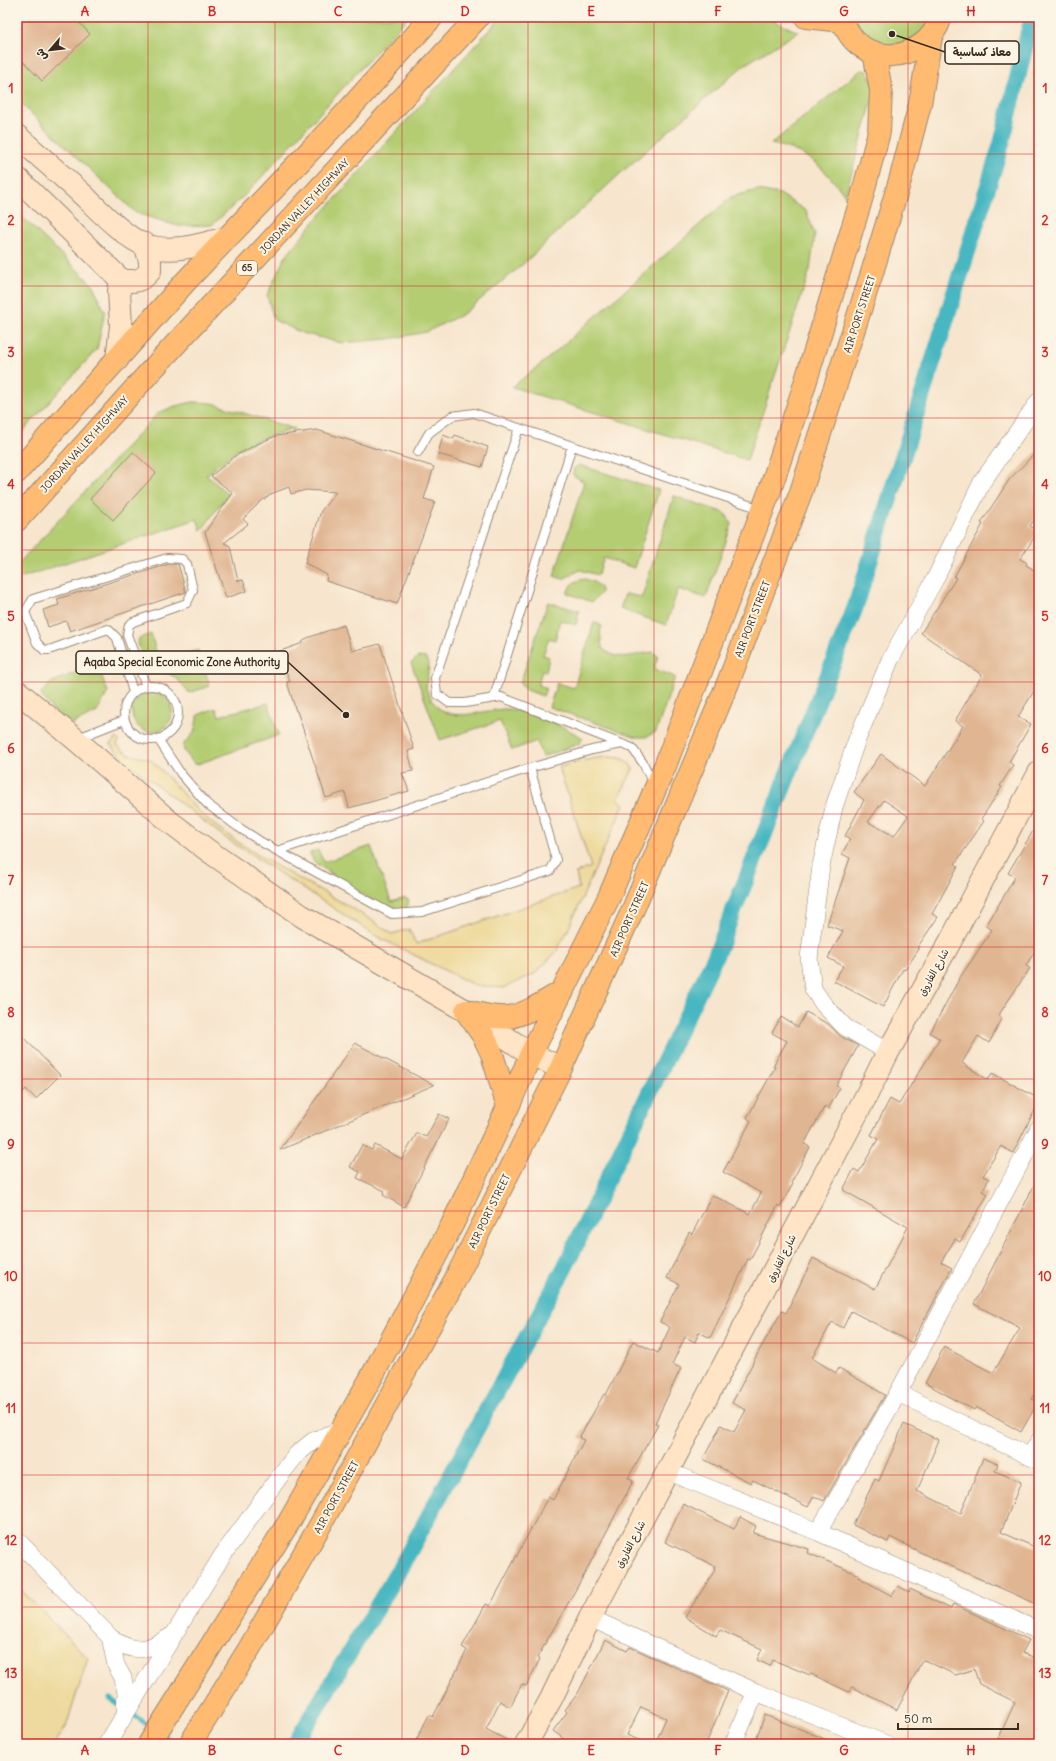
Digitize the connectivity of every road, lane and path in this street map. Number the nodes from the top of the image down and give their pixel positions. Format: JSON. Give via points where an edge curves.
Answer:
{"nodes":[{"id":1,"x":432,"y":17,"type":"edge"},
{"id":2,"x":478,"y":17,"type":"edge"},
{"id":3,"x":806,"y":17,"type":"edge"},
{"id":4,"x":940,"y":17,"type":"edge"},
{"id":5,"x":843,"y":19,"type":"edge"},
{"id":6,"x":931,"y":36,"type":"junction"},
{"id":7,"x":874,"y":52,"type":"junction"},
{"id":8,"x":17,"y":136,"type":"edge"},
{"id":9,"x":17,"y":178,"type":"edge"},
{"id":10,"x":226,"y":238,"type":"junction"},
{"id":11,"x":144,"y":244,"type":"junction"},
{"id":12,"x":121,"y":280,"type":"junction"},
{"id":13,"x":175,"y":294,"type":"junction"},
{"id":14,"x":201,"y":317,"type":"junction"},
{"id":15,"x":117,"y":360,"type":"junction"},
{"id":16,"x":1039,"y":401,"type":"edge"},
{"id":17,"x":519,"y":428,"type":"junction"},
{"id":18,"x":572,"y":446,"type":"junction"},
{"id":19,"x":418,"y":452,"type":"dead end"},
{"id":20,"x":17,"y":472,"type":"edge"},
{"id":21,"x":762,"y":510,"type":"junction"},
{"id":22,"x":17,"y":520,"type":"edge"},
{"id":23,"x":146,"y":686,"type":"junction"},
{"id":24,"x":17,"y":691,"type":"edge"},
{"id":25,"x":133,"y":692,"type":"junction"},
{"id":26,"x":494,"y":697,"type":"junction"},
{"id":27,"x":124,"y":720,"type":"junction"},
{"id":28,"x":75,"y":739,"type":"junction"},
{"id":29,"x":158,"y":739,"type":"junction"},
{"id":30,"x":622,"y":744,"type":"junction"},
{"id":31,"x":530,"y":768,"type":"junction"},
{"id":32,"x":1036,"y":787,"type":"edge"},
{"id":33,"x":656,"y":788,"type":"junction"},
{"id":34,"x":277,"y":851,"type":"junction"},
{"id":35,"x":563,"y":991,"type":"junction"},
{"id":36,"x":466,"y":1010,"type":"junction"},
{"id":37,"x":888,"y":1052,"type":"junction"},
{"id":38,"x":531,"y":1054,"type":"junction"},
{"id":39,"x":561,"y":1068,"type":"junction"},
{"id":40,"x":508,"y":1107,"type":"junction"},
{"id":41,"x":1039,"y":1128,"type":"edge"},
{"id":42,"x":898,"y":1393,"type":"junction"},
{"id":43,"x":342,"y":1429,"type":"junction"},
{"id":44,"x":1039,"y":1441,"type":"edge"},
{"id":45,"x":1035,"y":1459,"type":"edge"},
{"id":46,"x":668,"y":1472,"type":"junction"},
{"id":47,"x":818,"y":1532,"type":"junction"},
{"id":48,"x":17,"y":1540,"type":"edge"},
{"id":49,"x":590,"y":1618,"type":"junction"},
{"id":50,"x":1039,"y":1631,"type":"edge"},
{"id":51,"x":176,"y":1632,"type":"junction"},
{"id":52,"x":110,"y":1637,"type":"junction"},
{"id":53,"x":756,"y":1692,"type":"junction"},
{"id":54,"x":125,"y":1716,"type":"junction"},
{"id":55,"x":107,"y":1744,"type":"edge"},
{"id":56,"x":149,"y":1744,"type":"edge"},
{"id":57,"x":190,"y":1744,"type":"edge"},
{"id":58,"x":526,"y":1744,"type":"edge"},
{"id":59,"x":733,"y":1744,"type":"edge"},
{"id":60,"x":886,"y":1744,"type":"edge"}],
"edges":[{"from":1,"to":10,"type":"main road","via":[[345,114]]},
{"from":2,"to":14,"type":"main road","name":"JORDAN VALLEY HIGHWAY","number":"65"},
{"from":3,"to":5,"type":"main road"},
{"from":4,"to":6,"type":"main road"},
{"from":5,"to":7,"type":"main road","via":[[850,34],[860,45]]},
{"from":6,"to":7,"type":"main road","via":[[924,44],[905,54],[884,55]]},
{"from":6,"to":39,"type":"main road","name":"AIR PORT STREET","via":[[920,104],[901,176],[801,492],[676,810]]},
{"from":7,"to":21,"type":"main road","via":[[880,90],[879,132],[803,390]]},
{"from":8,"to":11,"type":"main road","via":[[104,214]]},
{"from":9,"to":12,"type":"main road"},
{"from":10,"to":11,"type":"main road","via":[[183,248],[159,248]]},
{"from":10,"to":13,"type":"main road"},
{"from":11,"to":12,"type":"main road","via":[[150,260],[150,271],[140,280]]},
{"from":12,"to":15,"type":"main road","via":[[121,326]]},
{"from":13,"to":14,"type":"main road"},
{"from":13,"to":15,"type":"main road"},
{"from":14,"to":22,"type":"main road","name":"JORDAN VALLEY HIGHWAY","number":"65"},
{"from":15,"to":20,"type":"main road"},
{"from":16,"to":37,"type":"street","via":[[982,482],[935,579],[890,660],[856,742],[834,807],[821,866],[809,958],[814,989],[824,1005],[845,1027]]},
{"from":17,"to":18,"type":"lane"},
{"from":17,"to":19,"type":"lane","via":[[474,413],[452,416],[429,433]]},
{"from":17,"to":26,"type":"lane","via":[[435,678],[437,694],[448,703],[465,703]]},
{"from":18,"to":21,"type":"lane"},
{"from":18,"to":26,"type":"lane"},
{"from":21,"to":33,"type":"main road"},
{"from":23,"to":25,"type":"lane"},
{"from":23,"to":25,"type":"lane","via":[[127,630],[133,622],[187,603],[193,590],[186,564],[182,559],[167,558],[33,599],[26,612],[37,643],[41,647],[49,650],[108,629],[116,638]]},
{"from":23,"to":29,"type":"lane","via":[[159,687],[171,694],[178,710],[178,719],[174,727]]},
{"from":24,"to":28,"type":"main road"},
{"from":25,"to":27,"type":"lane","via":[[125,702]]},
{"from":26,"to":30,"type":"lane","via":[[501,697]]},
{"from":27,"to":28,"type":"lane"},
{"from":27,"to":29,"type":"lane","via":[[134,735],[152,741]]},
{"from":28,"to":36,"type":"main road","via":[[147,803],[210,852],[302,916]]},
{"from":29,"to":34,"type":"lane","via":[[181,774],[207,804]]},
{"from":30,"to":31,"type":"lane"},
{"from":30,"to":33,"type":"lane","via":[[632,748]]},
{"from":31,"to":34,"type":"lane"},
{"from":31,"to":34,"type":"lane","via":[[556,860],[550,871],[534,877],[422,912],[392,914]]},
{"from":32,"to":37,"type":"main road","name":"شارع الفاروق"},
{"from":33,"to":35,"type":"main road","via":[[609,896]]},
{"from":35,"to":36,"type":"main road","via":[[531,1009],[509,1017],[491,1017]]},
{"from":35,"to":38,"type":"main road"},
{"from":36,"to":38,"type":"main road"},
{"from":36,"to":40,"type":"main road","via":[[492,1054]]},
{"from":37,"to":46,"type":"main road","name":"شارع الفاروق"},
{"from":38,"to":39,"type":"main road"},
{"from":38,"to":40,"type":"main road"},
{"from":39,"to":57,"type":"main road","name":"AIR PORT STREET","via":[[454,1282],[358,1459],[250,1649]]},
{"from":40,"to":43,"type":"main road","via":[[452,1225],[372,1378]]},
{"from":41,"to":42,"type":"street"},
{"from":42,"to":45,"type":"street"},
{"from":42,"to":47,"type":"street"},
{"from":43,"to":51,"type":"street","via":[[313,1441],[292,1460],[222,1556]]},
{"from":43,"to":56,"type":"main road","via":[[260,1568]]},
{"from":44,"to":45,"type":"street"},
{"from":46,"to":47,"type":"street"},
{"from":46,"to":49,"type":"main road","name":"شارع الفاروق"},
{"from":47,"to":50,"type":"street"},
{"from":48,"to":52,"type":"street"},
{"from":49,"to":53,"type":"street"},
{"from":49,"to":58,"type":"main road","name":"شارع الفاروق"},
{"from":51,"to":52,"type":"street","via":[[153,1646],[140,1649],[123,1646]]},
{"from":51,"to":54,"type":"street"},
{"from":52,"to":54,"type":"street","via":[[126,1693]]},
{"from":53,"to":59,"type":"street"},
{"from":53,"to":60,"type":"street"},
{"from":54,"to":55,"type":"street"}]}
